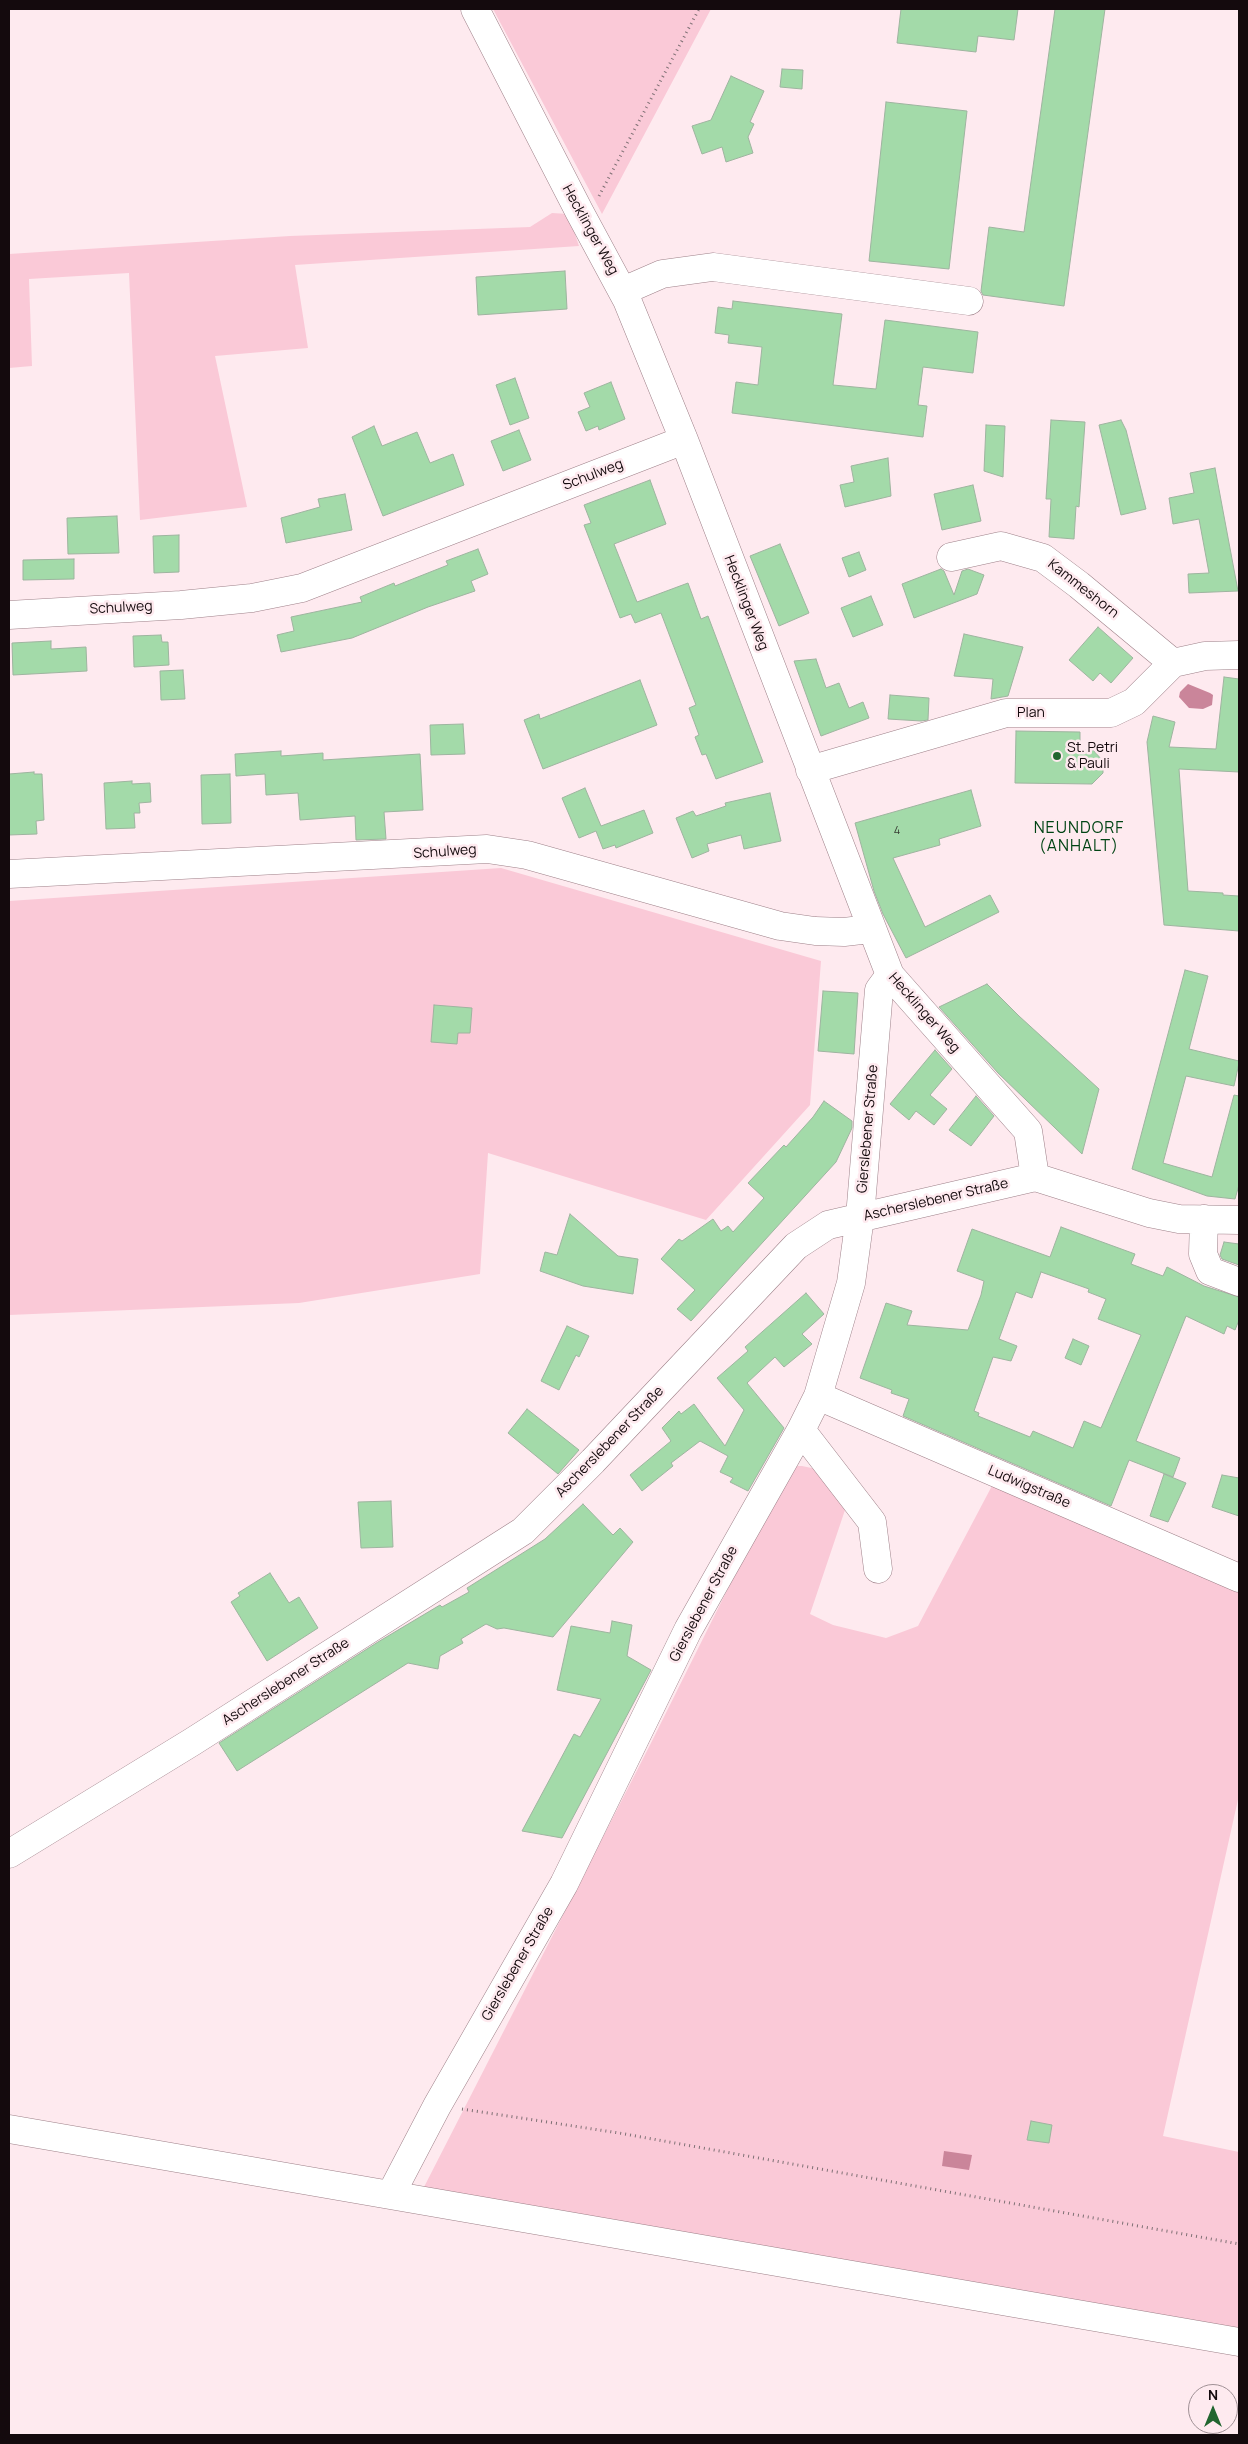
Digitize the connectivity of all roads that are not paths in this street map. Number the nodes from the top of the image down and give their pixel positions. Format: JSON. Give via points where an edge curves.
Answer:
{"nodes":[{"id":1,"x":475,"y":9,"type":"edge"},
{"id":2,"x":623,"y":291,"type":"junction"},
{"id":3,"x":969,"y":301,"type":"dead end"},
{"id":4,"x":684,"y":440,"type":"junction"},
{"id":5,"x":951,"y":557,"type":"dead end"},
{"id":6,"x":9,"y":615,"type":"edge"},
{"id":7,"x":1239,"y":655,"type":"edge"},
{"id":8,"x":1172,"y":662,"type":"junction"},
{"id":9,"x":810,"y":770,"type":"junction"},
{"id":10,"x":9,"y":874,"type":"edge"},
{"id":11,"x":870,"y":929,"type":"junction"},
{"id":12,"x":890,"y":975,"type":"junction"},
{"id":13,"x":1035,"y":1177,"type":"junction"},
{"id":14,"x":860,"y":1217,"type":"junction"},
{"id":15,"x":1204,"y":1219,"type":"junction"},
{"id":16,"x":1239,"y":1220,"type":"edge"},
{"id":17,"x":1239,"y":1282,"type":"edge"},
{"id":18,"x":818,"y":1396,"type":"junction"},
{"id":19,"x":801,"y":1430,"type":"junction"},
{"id":20,"x":878,"y":1569,"type":"dead end"},
{"id":21,"x":1239,"y":1578,"type":"edge"},
{"id":22,"x":9,"y":1854,"type":"edge"},
{"id":23,"x":9,"y":2129,"type":"edge"},
{"id":24,"x":391,"y":2194,"type":"junction"},
{"id":25,"x":1239,"y":2342,"type":"edge"}],
"edges":[{"from":1,"to":2,"type":"street","name":"Hecklinger Weg"},
{"from":2,"to":3,"type":"street","via":[[662,274],[712,267]]},
{"from":2,"to":4,"type":"street","name":"Hecklinger Weg"},
{"from":4,"to":6,"type":"street","name":"Schulweg","via":[[302,588],[252,598],[181,605]]},
{"from":4,"to":9,"type":"street","name":"Hecklinger Weg"},
{"from":5,"to":8,"type":"street","name":"Kammeshorn","via":[[1002,546],[1043,558]]},
{"from":7,"to":8,"type":"street","via":[[1205,656]]},
{"from":8,"to":9,"type":"street","name":"Plan","via":[[1134,702],[1111,713],[1006,713]]},
{"from":9,"to":11,"type":"street","name":"Hecklinger Weg"},
{"from":10,"to":11,"type":"street","name":"Schulweg","via":[[487,849],[527,856],[780,926],[815,932]]},
{"from":11,"to":12,"type":"street","name":"Hecklinger Weg"},
{"from":12,"to":13,"type":"street","name":"Hecklinger Weg","via":[[1028,1131]]},
{"from":12,"to":14,"type":"street","name":"Gierslebener Straße","via":[[879,990]]},
{"from":13,"to":14,"type":"street","name":"Ascherslebener Straße"},
{"from":13,"to":15,"type":"street","via":[[1149,1213],[1179,1219]]},
{"from":14,"to":18,"type":"street","name":"Gierslebener Straße","via":[[851,1283]]},
{"from":14,"to":22,"type":"street","name":"Ascherslebener Straße","via":[[828,1225],[796,1246],[523,1531],[192,1742]]},
{"from":15,"to":16,"type":"street"},
{"from":15,"to":17,"type":"street","via":[[1202,1254],[1210,1271]]},
{"from":18,"to":19,"type":"street","name":"Gierslebener Straße"},
{"from":18,"to":21,"type":"street","name":"Ludwigstraße"},
{"from":19,"to":20,"type":"street","via":[[872,1522]]},
{"from":19,"to":24,"type":"street","name":"Gierslebener Straße","via":[[688,1630],[564,1884],[437,2106]]},
{"from":23,"to":24,"type":"street"},
{"from":24,"to":25,"type":"street"}]}
